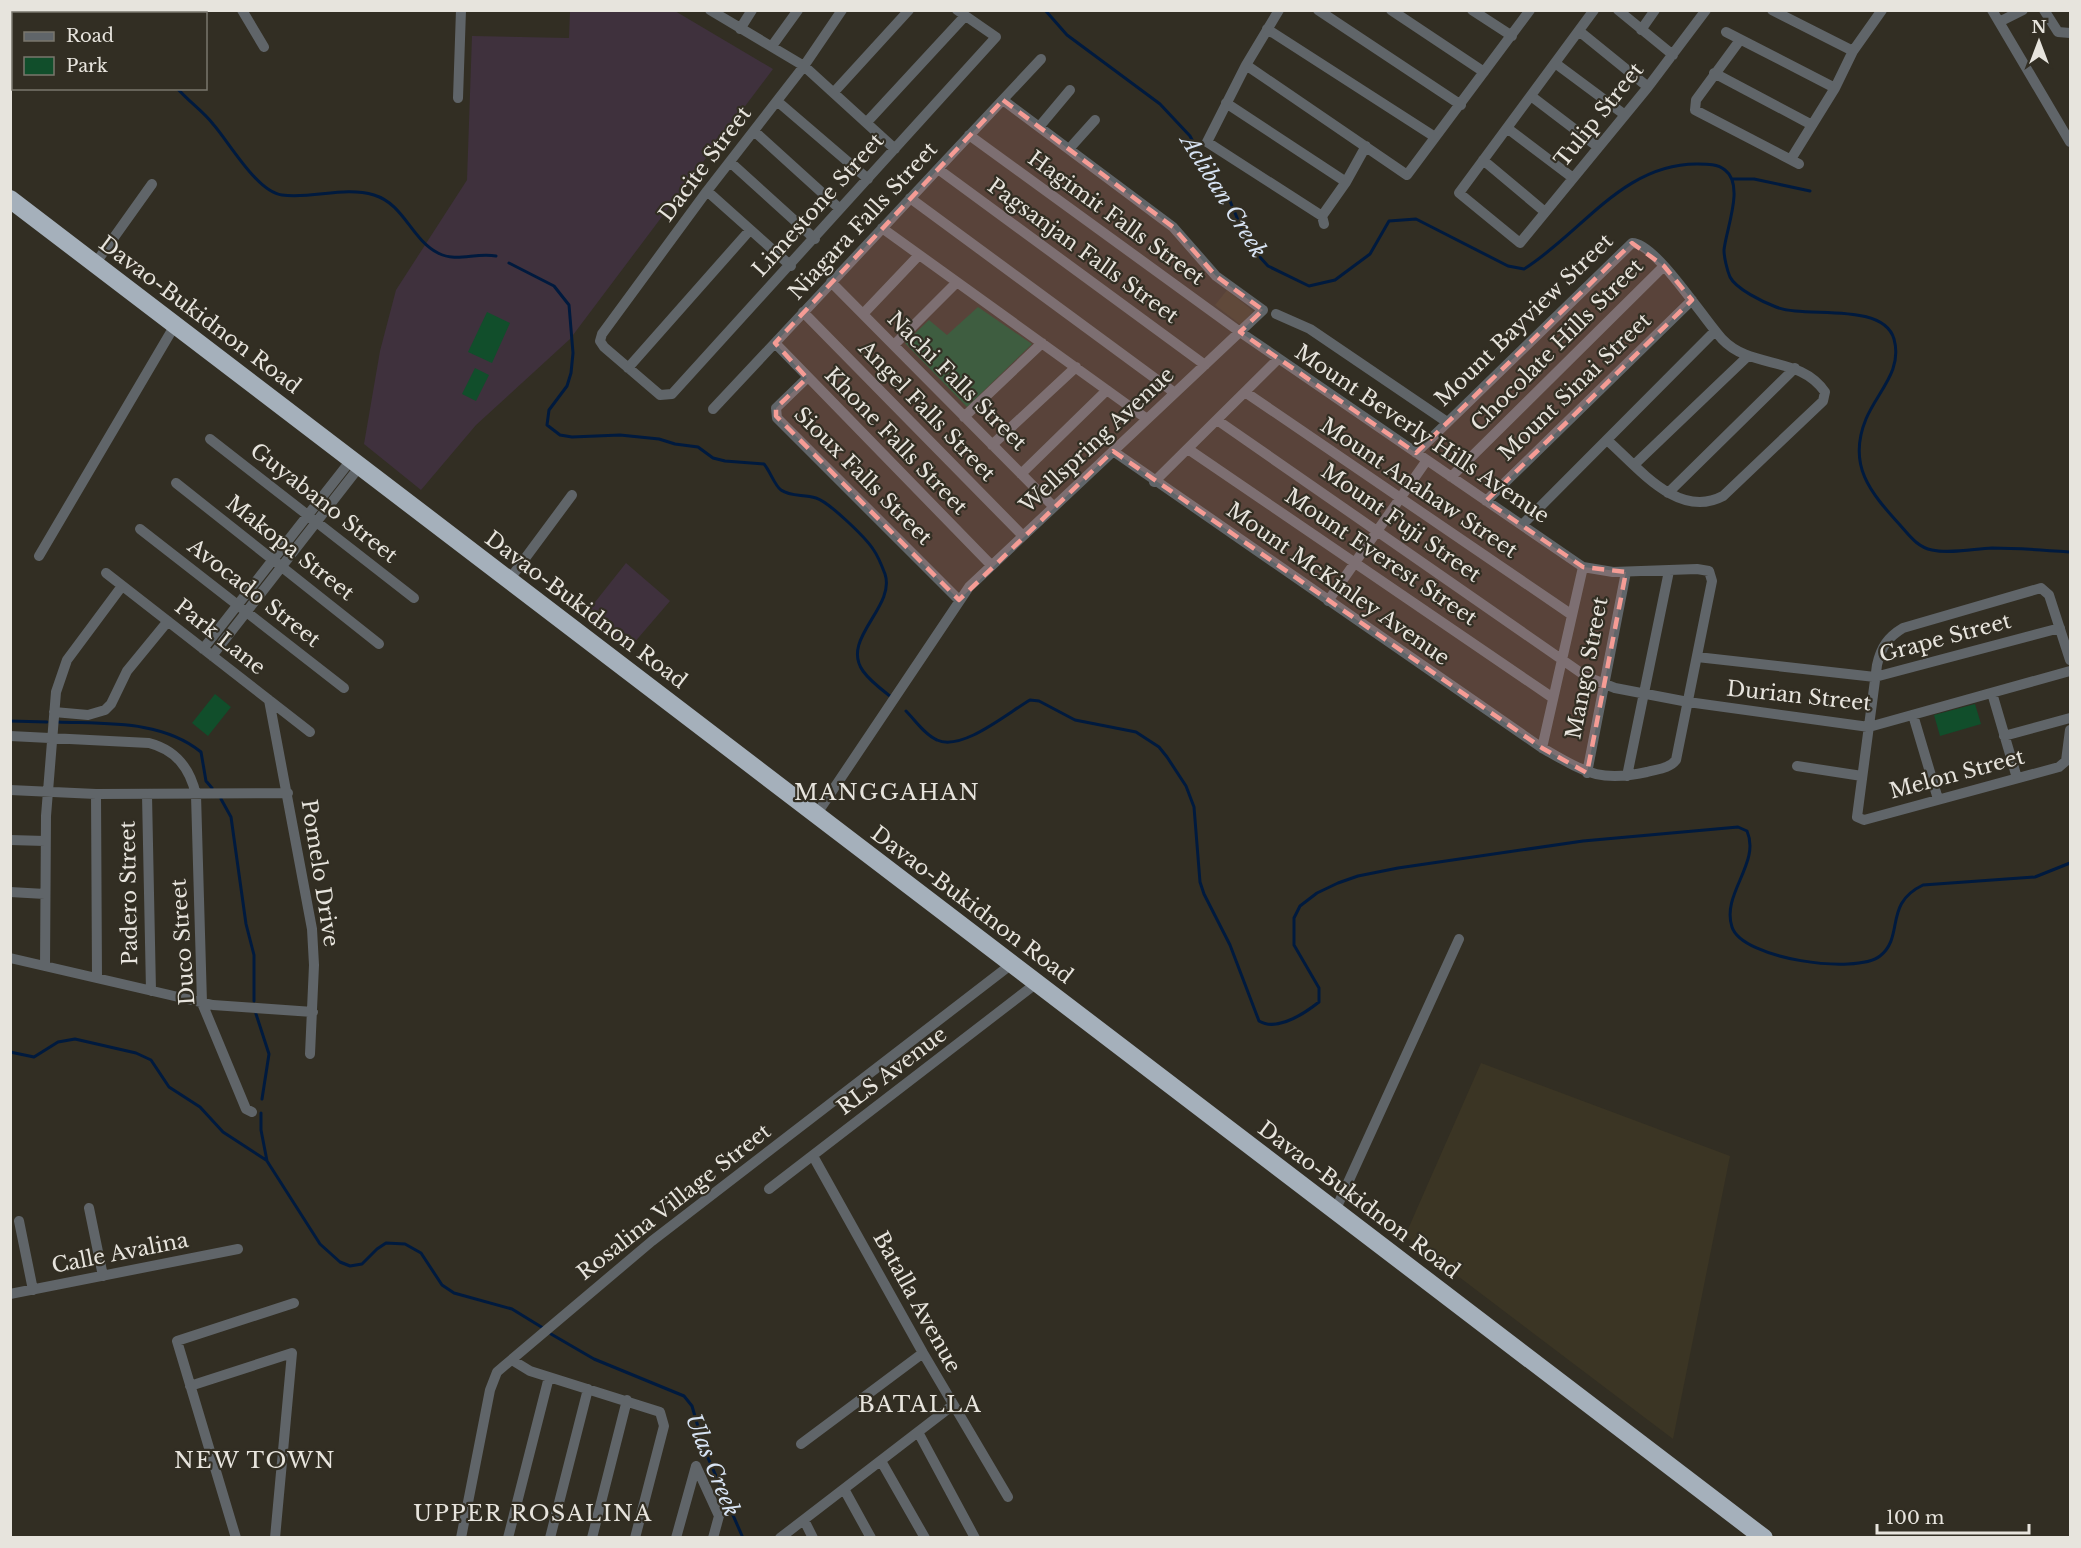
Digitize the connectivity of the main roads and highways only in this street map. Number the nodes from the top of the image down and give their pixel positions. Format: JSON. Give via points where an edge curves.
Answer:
{"nodes":[{"id":1,"x":10,"y":199,"type":"edge"},
{"id":2,"x":1764,"y":1538,"type":"edge"}],
"edges":[{"from":1,"to":2,"type":"highway","name":"Davao-Bukidnon Road"}]}
